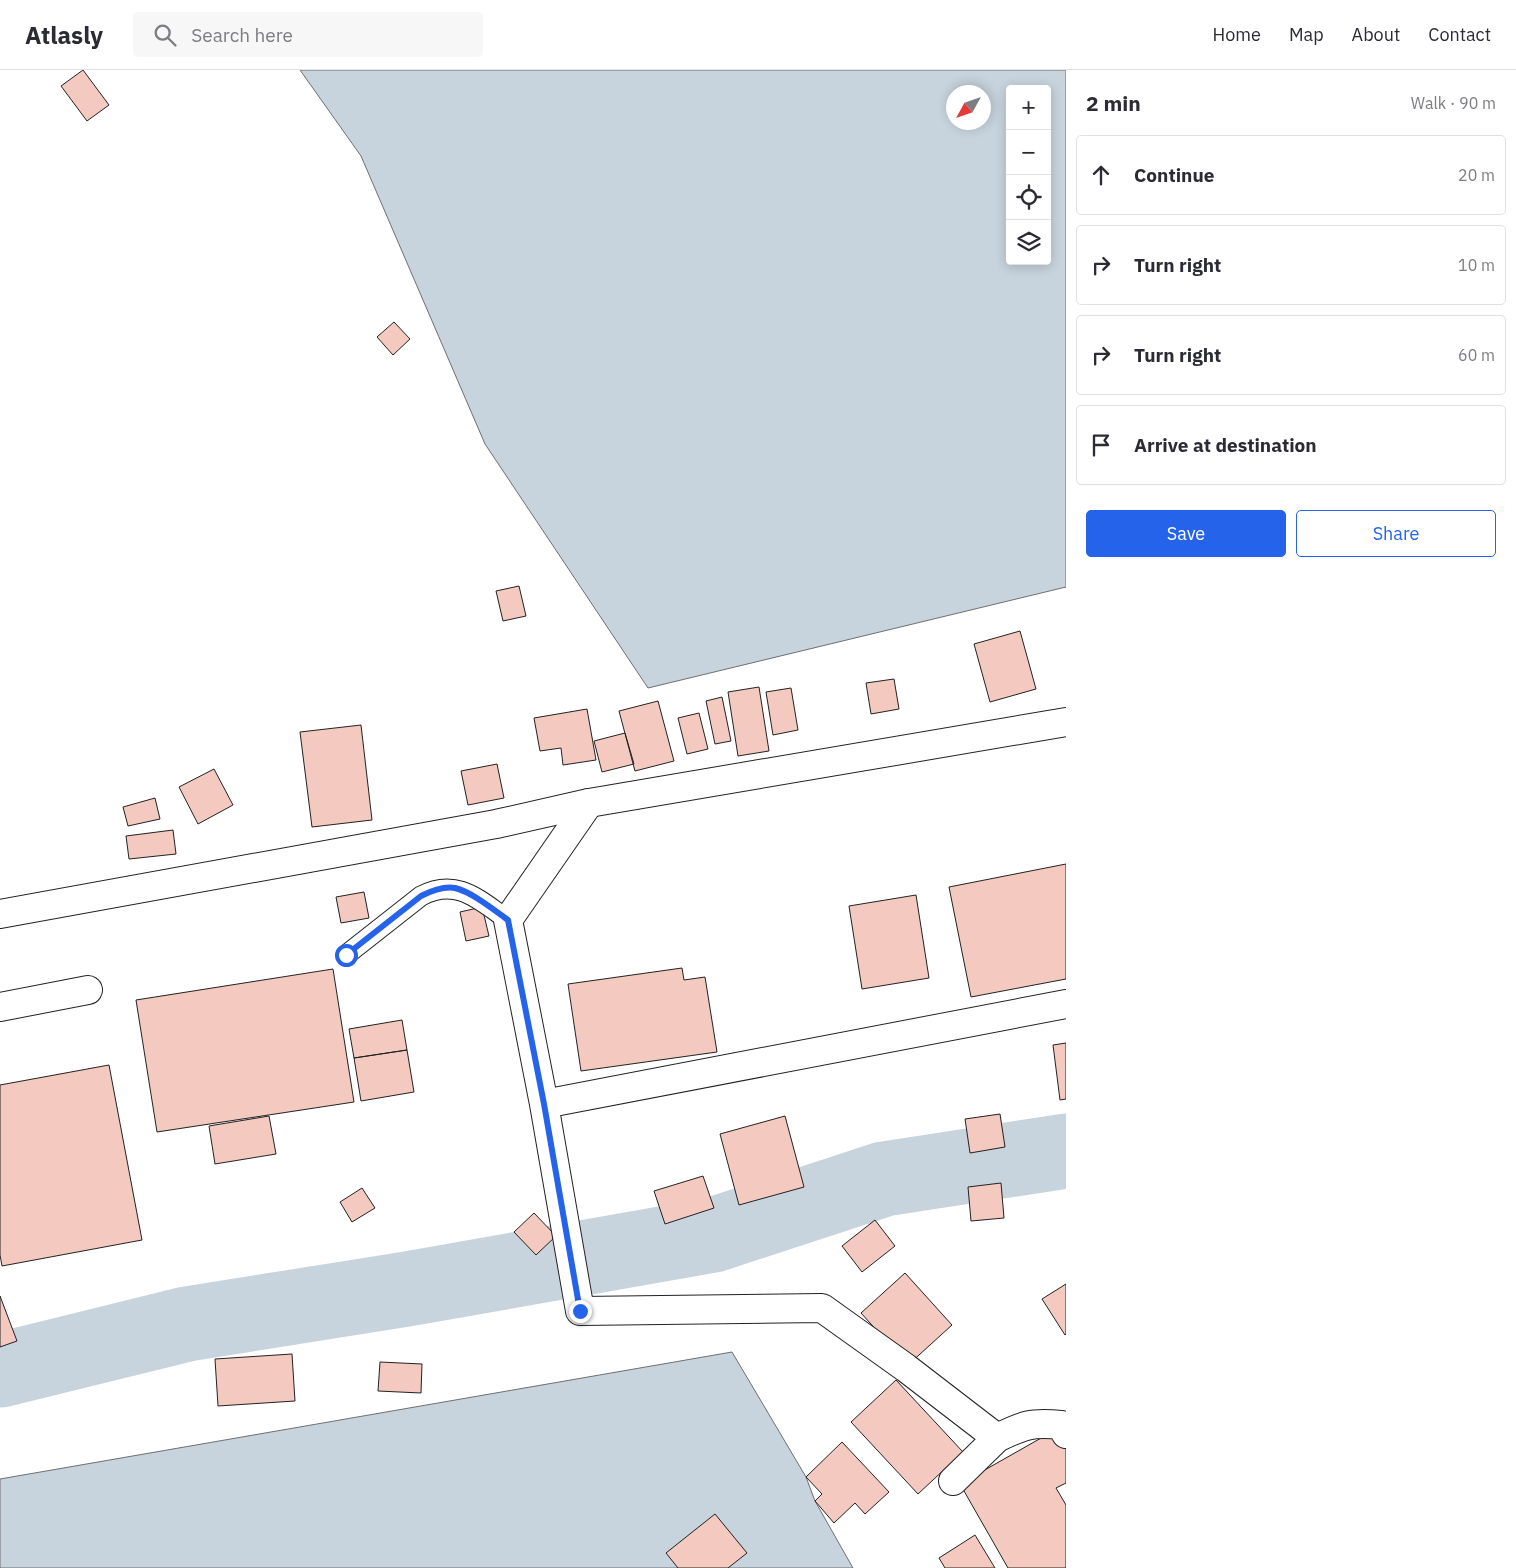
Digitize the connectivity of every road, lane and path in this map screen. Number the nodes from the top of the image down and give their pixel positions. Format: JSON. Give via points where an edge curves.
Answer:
{"nodes":[{"id":1,"x":1066,"y":722,"type":"edge"},
{"id":2,"x":589,"y":803,"type":"junction"},
{"id":3,"x":0,"y":914,"type":"edge"},
{"id":4,"x":508,"y":920,"type":"junction"},
{"id":5,"x":346,"y":955,"type":"dead end"},
{"id":6,"x":88,"y":990,"type":"dead end"},
{"id":7,"x":1066,"y":1004,"type":"edge"},
{"id":8,"x":0,"y":1007,"type":"edge"},
{"id":9,"x":544,"y":1104,"type":"junction"},
{"id":10,"x":1066,"y":1434,"type":"edge"},
{"id":11,"x":997,"y":1438,"type":"junction"},
{"id":12,"x":953,"y":1481,"type":"dead end"}],
"edges":[{"from":1,"to":2,"type":"street"},
{"from":2,"to":3,"type":"street","via":[[496,824]]},
{"from":2,"to":4,"type":"street"},
{"from":4,"to":5,"type":"lane","via":[[476,898],[454,888],[433,890]]},
{"from":4,"to":9,"type":"street"},
{"from":6,"to":8,"type":"street"},
{"from":7,"to":9,"type":"street"},
{"from":9,"to":11,"type":"street","via":[[580,1311],[822,1308]]},
{"from":10,"to":11,"type":"street","via":[[1061,1425],[1025,1424]]},
{"from":11,"to":12,"type":"street"}]}
